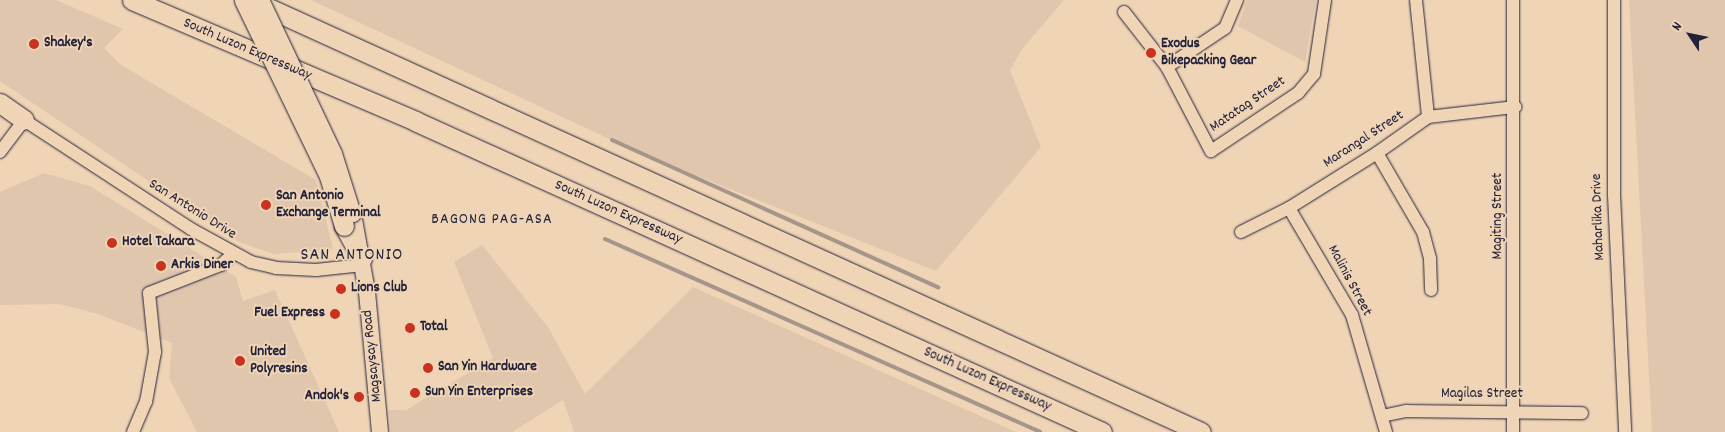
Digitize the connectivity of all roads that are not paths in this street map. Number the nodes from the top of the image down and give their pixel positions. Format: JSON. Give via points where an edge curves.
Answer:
{"nodes":[{"id":1,"x":132,"y":0,"type":"edge"},
{"id":2,"x":244,"y":0,"type":"edge"},
{"id":3,"x":250,"y":0,"type":"edge"},
{"id":4,"x":261,"y":0,"type":"edge"},
{"id":5,"x":1237,"y":0,"type":"edge"},
{"id":6,"x":1325,"y":0,"type":"edge"},
{"id":7,"x":1416,"y":0,"type":"edge"},
{"id":8,"x":1513,"y":0,"type":"edge"},
{"id":9,"x":1614,"y":0,"type":"edge"},
{"id":10,"x":1124,"y":12,"type":"dead end"},
{"id":11,"x":1167,"y":67,"type":"junction"},
{"id":12,"x":1,"y":104,"type":"edge"},
{"id":13,"x":1515,"y":107,"type":"junction"},
{"id":14,"x":1428,"y":117,"type":"junction"},
{"id":15,"x":24,"y":120,"type":"junction"},
{"id":16,"x":0,"y":152,"type":"edge"},
{"id":17,"x":1378,"y":153,"type":"junction"},
{"id":18,"x":1289,"y":208,"type":"junction"},
{"id":19,"x":349,"y":220,"type":"junction"},
{"id":20,"x":1241,"y":232,"type":"dead end"},
{"id":21,"x":232,"y":254,"type":"junction"},
{"id":22,"x":362,"y":262,"type":"junction"},
{"id":23,"x":1431,"y":290,"type":"dead end"},
{"id":24,"x":1513,"y":412,"type":"junction"},
{"id":25,"x":1582,"y":413,"type":"dead end"},
{"id":26,"x":1382,"y":416,"type":"junction"},
{"id":27,"x":133,"y":432,"type":"edge"},
{"id":28,"x":380,"y":432,"type":"edge"},
{"id":29,"x":1102,"y":432,"type":"edge"},
{"id":30,"x":1201,"y":432,"type":"edge"},
{"id":31,"x":1386,"y":432,"type":"edge"},
{"id":32,"x":1513,"y":432,"type":"edge"},
{"id":33,"x":1625,"y":432,"type":"edge"}],
"edges":[{"from":1,"to":29,"type":"highway","name":"South Luzon Expressway","via":[[415,121]]},
{"from":2,"to":19,"type":"highway","bridge":true},
{"from":3,"to":30,"type":"highway"},
{"from":4,"to":19,"type":"main road","bridge":true,"via":[[334,154]]},
{"from":5,"to":11,"type":"street","via":[[1225,28]]},
{"from":6,"to":11,"type":"street","name":"Matatag Street","via":[[1314,74],[1298,93],[1211,150]]},
{"from":7,"to":14,"type":"street"},
{"from":8,"to":13,"type":"street","name":"Magiting Street"},
{"from":9,"to":33,"type":"street","name":"Maharlika Drive","via":[[1614,195]]},
{"from":10,"to":11,"type":"street"},
{"from":12,"to":15,"type":"highway"},
{"from":13,"to":14,"type":"street","name":"Marangal Street"},
{"from":13,"to":24,"type":"street","name":"Magiting Street"},
{"from":14,"to":17,"type":"street","name":"Marangal Street"},
{"from":15,"to":16,"type":"street"},
{"from":15,"to":21,"type":"street","name":"San Antonio Drive"},
{"from":17,"to":18,"type":"street","name":"Marangal Street"},
{"from":17,"to":23,"type":"street","via":[[1423,232],[1430,259]]},
{"from":18,"to":20,"type":"street","name":"Marangal Street"},
{"from":18,"to":26,"type":"street","name":"Malinis Street","via":[[1352,315]]},
{"from":19,"to":22,"type":"highway"},
{"from":21,"to":22,"type":"street","name":"San Antonio Drive","via":[[276,268],[316,270]]},
{"from":21,"to":27,"type":"street","via":[[221,265],[149,293],[155,352],[146,402]]},
{"from":22,"to":28,"type":"main road","name":"Magsaysay Road"},
{"from":24,"to":25,"type":"street","name":"Magilas Street"},
{"from":24,"to":26,"type":"street","name":"Magilas Street","via":[[1406,411]]},
{"from":24,"to":32,"type":"street","name":"Magiting Street"},
{"from":26,"to":31,"type":"street","name":"Malinis Street"}]}
